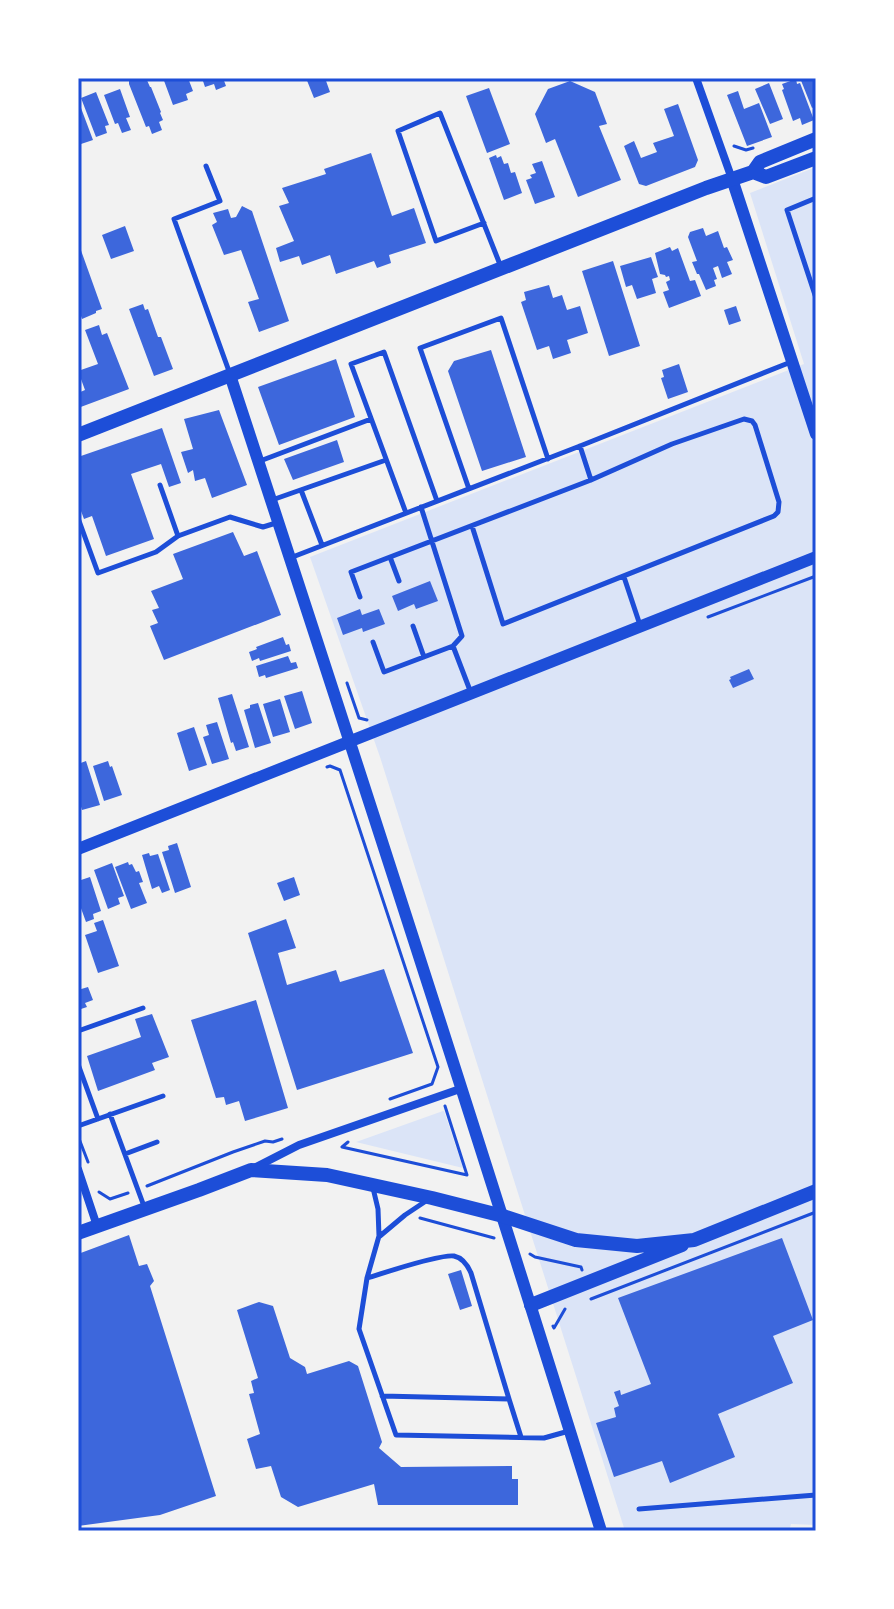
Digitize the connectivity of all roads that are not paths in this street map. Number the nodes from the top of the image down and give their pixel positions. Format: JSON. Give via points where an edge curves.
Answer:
{"nodes":[{"id":1,"x":696,"y":78,"type":"edge"},
{"id":2,"x":816,"y":139,"type":"edge"},
{"id":3,"x":816,"y":158,"type":"edge"},
{"id":4,"x":206,"y":166,"type":"dead end"},
{"id":5,"x":753,"y":172,"type":"junction"},
{"id":6,"x":732,"y":179,"type":"junction"},
{"id":7,"x":816,"y":198,"type":"edge"},
{"id":8,"x":484,"y":223,"type":"junction"},
{"id":9,"x":501,"y":268,"type":"junction"},
{"id":10,"x":816,"y":298,"type":"edge"},
{"id":11,"x":792,"y":361,"type":"junction"},
{"id":12,"x":230,"y":375,"type":"junction"},
{"id":13,"x":371,"y":419,"type":"junction"},
{"id":14,"x":816,"y":434,"type":"edge"},
{"id":15,"x":78,"y":435,"type":"edge"},
{"id":16,"x":580,"y":446,"type":"junction"},
{"id":17,"x":548,"y":459,"type":"junction"},
{"id":18,"x":386,"y":460,"type":"junction"},
{"id":19,"x":259,"y":462,"type":"junction"},
{"id":20,"x":591,"y":480,"type":"junction"},
{"id":21,"x":160,"y":485,"type":"dead end"},
{"id":22,"x":470,"y":489,"type":"junction"},
{"id":23,"x":301,"y":490,"type":"junction"},
{"id":24,"x":271,"y":501,"type":"junction"},
{"id":25,"x":437,"y":501,"type":"junction"},
{"id":26,"x":421,"y":507,"type":"junction"},
{"id":27,"x":406,"y":513,"type":"junction"},
{"id":28,"x":78,"y":518,"type":"edge"},
{"id":29,"x":278,"y":522,"type":"junction"},
{"id":30,"x":472,"y":526,"type":"junction"},
{"id":31,"x":178,"y":536,"type":"junction"},
{"id":32,"x":432,"y":542,"type":"junction"},
{"id":33,"x":322,"y":545,"type":"junction"},
{"id":34,"x":390,"y":557,"type":"junction"},
{"id":35,"x":816,"y":557,"type":"edge"},
{"id":36,"x":290,"y":558,"type":"junction"},
{"id":37,"x":624,"y":577,"type":"junction"},
{"id":38,"x":399,"y":581,"type":"dead end"},
{"id":39,"x":360,"y":597,"type":"dead end"},
{"id":40,"x":413,"y":626,"type":"dead end"},
{"id":41,"x":640,"y":627,"type":"junction"},
{"id":42,"x":373,"y":642,"type":"dead end"},
{"id":43,"x":453,"y":646,"type":"junction"},
{"id":44,"x":424,"y":657,"type":"junction"},
{"id":45,"x":471,"y":694,"type":"junction"},
{"id":46,"x":350,"y":742,"type":"junction"},
{"id":47,"x":78,"y":849,"type":"edge"},
{"id":48,"x":143,"y":1008,"type":"dead end"},
{"id":49,"x":78,"y":1031,"type":"edge"},
{"id":50,"x":78,"y":1064,"type":"edge"},
{"id":51,"x":462,"y":1094,"type":"junction"},
{"id":52,"x":163,"y":1096,"type":"dead end"},
{"id":53,"x":110,"y":1114,"type":"junction"},
{"id":54,"x":98,"y":1119,"type":"junction"},
{"id":55,"x":78,"y":1126,"type":"edge"},
{"id":56,"x":157,"y":1142,"type":"dead end"},
{"id":57,"x":125,"y":1154,"type":"junction"},
{"id":58,"x":78,"y":1169,"type":"edge"},
{"id":59,"x":251,"y":1170,"type":"junction"},
{"id":60,"x":372,"y":1184,"type":"junction"},
{"id":61,"x":816,"y":1191,"type":"edge"},
{"id":62,"x":432,"y":1198,"type":"junction"},
{"id":63,"x":145,"y":1210,"type":"junction"},
{"id":64,"x":503,"y":1216,"type":"junction"},
{"id":65,"x":97,"y":1226,"type":"junction"},
{"id":66,"x":78,"y":1233,"type":"edge"},
{"id":67,"x":379,"y":1236,"type":"junction"},
{"id":68,"x":694,"y":1240,"type":"junction"},
{"id":69,"x":367,"y":1278,"type":"junction"},
{"id":70,"x":531,"y":1305,"type":"junction"},
{"id":71,"x":382,"y":1396,"type":"junction"},
{"id":72,"x":509,"y":1399,"type":"junction"},
{"id":73,"x":570,"y":1431,"type":"junction"},
{"id":74,"x":521,"y":1437,"type":"junction"},
{"id":75,"x":816,"y":1495,"type":"edge"},
{"id":76,"x":639,"y":1509,"type":"dead end"},
{"id":77,"x":601,"y":1531,"type":"edge"}],
"edges":[{"from":1,"to":6,"type":"street"},
{"from":2,"to":5,"type":"main road","via":[[760,162]]},
{"from":3,"to":5,"type":"main road","via":[[766,177]]},
{"from":4,"to":12,"type":"lane","via":[[220,201],[174,219]]},
{"from":5,"to":6,"type":"main road"},
{"from":6,"to":9,"type":"main road"},
{"from":6,"to":11,"type":"street"},
{"from":7,"to":10,"type":"lane","via":[[787,210]]},
{"from":8,"to":8,"type":"lane","via":[[440,113],[398,131],[436,241]]},
{"from":8,"to":9,"type":"lane"},
{"from":9,"to":12,"type":"main road"},
{"from":11,"to":14,"type":"street"},
{"from":11,"to":16,"type":"lane"},
{"from":12,"to":15,"type":"main road"},
{"from":12,"to":19,"type":"street"},
{"from":13,"to":18,"type":"lane"},
{"from":13,"to":19,"type":"lane"},
{"from":13,"to":25,"type":"lane","via":[[351,364],[384,352]]},
{"from":16,"to":17,"type":"lane"},
{"from":16,"to":20,"type":"lane"},
{"from":17,"to":22,"type":"lane"},
{"from":17,"to":22,"type":"lane","via":[[501,318],[420,348]]},
{"from":18,"to":23,"type":"lane"},
{"from":18,"to":27,"type":"lane"},
{"from":19,"to":24,"type":"street"},
{"from":20,"to":30,"type":"lane"},
{"from":20,"to":37,"type":"lane","via":[[712,429],[744,419],[755,425],[779,498],[776,514]]},
{"from":21,"to":31,"type":"lane"},
{"from":22,"to":25,"type":"lane"},
{"from":23,"to":24,"type":"lane"},
{"from":23,"to":33,"type":"lane"},
{"from":24,"to":29,"type":"street"},
{"from":25,"to":26,"type":"lane"},
{"from":26,"to":27,"type":"lane"},
{"from":26,"to":32,"type":"lane"},
{"from":27,"to":33,"type":"lane"},
{"from":28,"to":31,"type":"lane","via":[[98,573],[156,552]]},
{"from":29,"to":31,"type":"lane","via":[[263,527],[230,517]]},
{"from":29,"to":36,"type":"street"},
{"from":30,"to":32,"type":"lane"},
{"from":30,"to":37,"type":"lane","via":[[503,624]]},
{"from":32,"to":34,"type":"lane"},
{"from":32,"to":43,"type":"lane","via":[[462,636]]},
{"from":33,"to":36,"type":"lane"},
{"from":34,"to":38,"type":"lane"},
{"from":34,"to":39,"type":"lane","via":[[351,572]]},
{"from":35,"to":41,"type":"street"},
{"from":36,"to":46,"type":"street"},
{"from":37,"to":41,"type":"lane"},
{"from":40,"to":44,"type":"lane"},
{"from":41,"to":45,"type":"street"},
{"from":42,"to":44,"type":"lane","via":[[384,672]]},
{"from":43,"to":44,"type":"lane"},
{"from":43,"to":45,"type":"lane"},
{"from":45,"to":46,"type":"street"},
{"from":46,"to":47,"type":"street"},
{"from":46,"to":51,"type":"street"},
{"from":48,"to":49,"type":"lane"},
{"from":50,"to":54,"type":"lane"},
{"from":51,"to":59,"type":"street","via":[[299,1145]]},
{"from":51,"to":64,"type":"street"},
{"from":52,"to":53,"type":"lane"},
{"from":53,"to":54,"type":"lane"},
{"from":53,"to":57,"type":"lane"},
{"from":54,"to":55,"type":"lane"},
{"from":56,"to":57,"type":"lane"},
{"from":57,"to":63,"type":"lane"},
{"from":58,"to":65,"type":"street"},
{"from":59,"to":60,"type":"main road"},
{"from":59,"to":63,"type":"main road"},
{"from":60,"to":62,"type":"main road"},
{"from":60,"to":67,"type":"lane"},
{"from":61,"to":68,"type":"main road"},
{"from":62,"to":64,"type":"main road"},
{"from":62,"to":67,"type":"lane"},
{"from":63,"to":65,"type":"main road"},
{"from":64,"to":68,"type":"main road","via":[[576,1240],[637,1246]]},
{"from":64,"to":70,"type":"street"},
{"from":65,"to":66,"type":"main road"},
{"from":67,"to":69,"type":"lane"},
{"from":68,"to":70,"type":"main road"},
{"from":69,"to":71,"type":"lane","via":[[359,1329]]},
{"from":69,"to":72,"type":"lane","via":[[441,1257],[456,1256],[467,1264]]},
{"from":70,"to":73,"type":"street"},
{"from":71,"to":72,"type":"lane"},
{"from":71,"to":74,"type":"lane","via":[[396,1435]]},
{"from":72,"to":74,"type":"lane"},
{"from":73,"to":74,"type":"lane"},
{"from":73,"to":77,"type":"street"},
{"from":75,"to":76,"type":"lane"}]}
